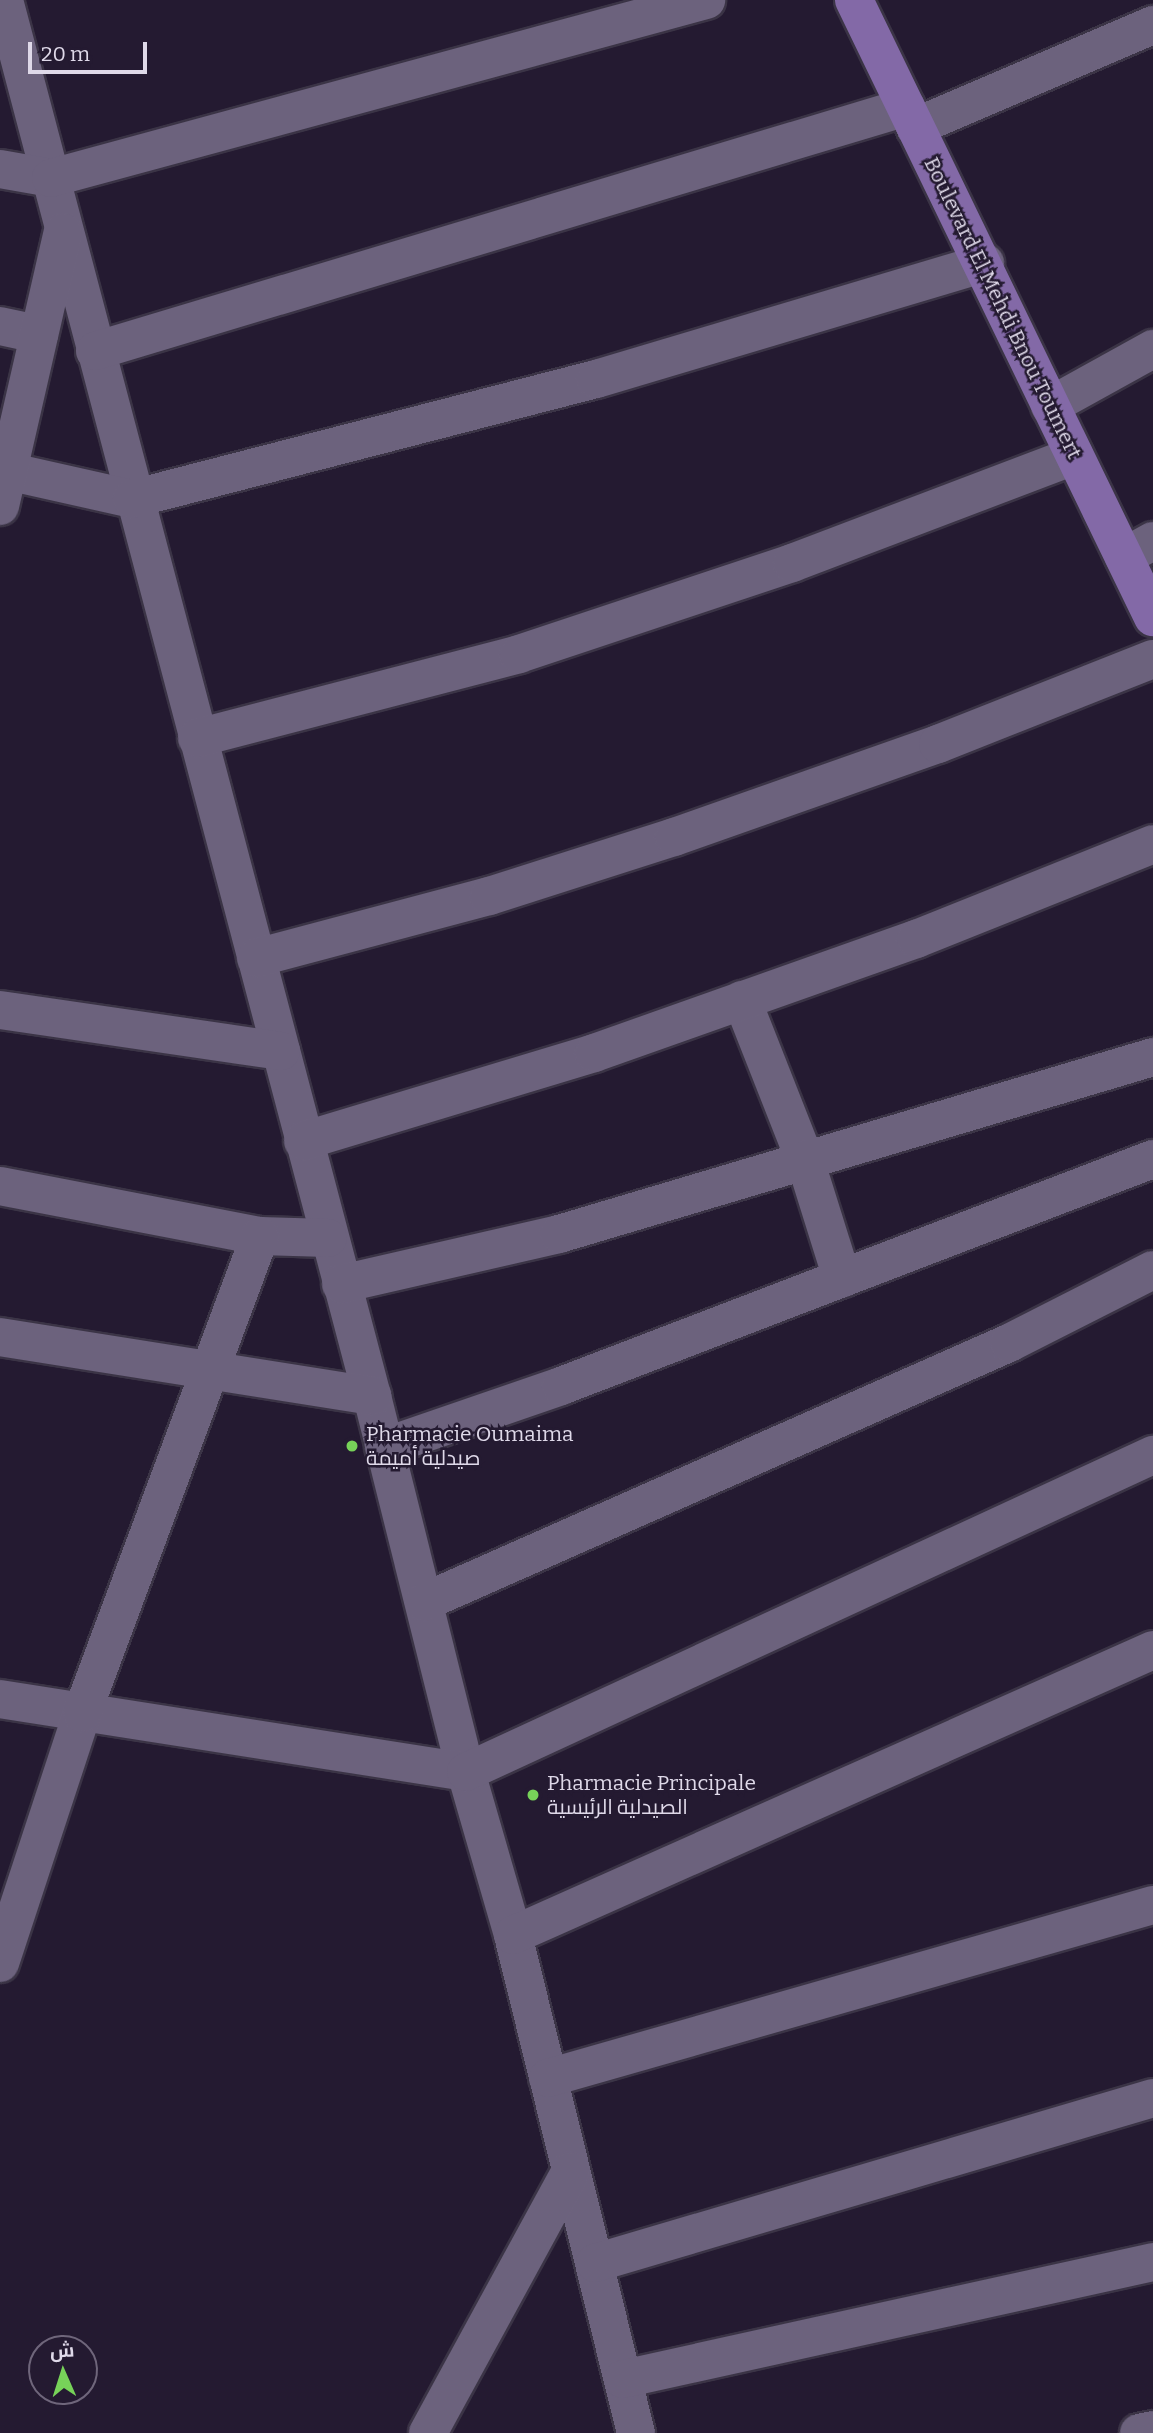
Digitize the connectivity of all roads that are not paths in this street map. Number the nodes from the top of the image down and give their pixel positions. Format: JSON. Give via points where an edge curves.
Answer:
{"nodes":[{"id":1,"x":706,"y":0,"type":"edge"},
{"id":2,"x":854,"y":0,"type":"edge"},
{"id":3,"x":5,"y":1,"type":"edge"},
{"id":4,"x":1153,"y":25,"type":"edge"},
{"id":5,"x":910,"y":117,"type":"junction"},
{"id":6,"x":0,"y":169,"type":"edge"},
{"id":7,"x":51,"y":178,"type":"junction"},
{"id":8,"x":65,"y":224,"type":"junction"},
{"id":9,"x":985,"y":263,"type":"junction"},
{"id":10,"x":0,"y":326,"type":"edge"},
{"id":11,"x":39,"y":334,"type":"junction"},
{"id":12,"x":1153,"y":349,"type":"edge"},
{"id":13,"x":95,"y":351,"type":"junction"},
{"id":14,"x":1050,"y":405,"type":"junction"},
{"id":15,"x":1074,"y":456,"type":"junction"},
{"id":16,"x":3,"y":488,"type":"edge"},
{"id":17,"x":132,"y":499,"type":"junction"},
{"id":18,"x":1139,"y":549,"type":"edge"},
{"id":19,"x":1153,"y":617,"type":"edge"},
{"id":20,"x":1153,"y":659,"type":"edge"},
{"id":21,"x":197,"y":738,"type":"junction"},
{"id":22,"x":1153,"y":844,"type":"edge"},
{"id":23,"x":256,"y":958,"type":"junction"},
{"id":24,"x":742,"y":1000,"type":"junction"},
{"id":25,"x":0,"y":1010,"type":"edge"},
{"id":26,"x":281,"y":1051,"type":"junction"},
{"id":27,"x":1153,"y":1057,"type":"edge"},
{"id":28,"x":303,"y":1142,"type":"junction"},
{"id":29,"x":1153,"y":1159,"type":"edge"},
{"id":30,"x":805,"y":1160,"type":"junction"},
{"id":31,"x":0,"y":1186,"type":"edge"},
{"id":32,"x":260,"y":1236,"type":"junction"},
{"id":33,"x":328,"y":1238,"type":"junction"},
{"id":34,"x":1153,"y":1270,"type":"edge"},
{"id":35,"x":842,"y":1278,"type":"junction"},
{"id":36,"x":341,"y":1284,"type":"junction"},
{"id":37,"x":0,"y":1337,"type":"edge"},
{"id":38,"x":209,"y":1370,"type":"junction"},
{"id":39,"x":372,"y":1396,"type":"junction"},
{"id":40,"x":384,"y":1447,"type":"junction"},
{"id":41,"x":1153,"y":1455,"type":"edge"},
{"id":42,"x":424,"y":1602,"type":"junction"},
{"id":43,"x":1153,"y":1650,"type":"edge"},
{"id":44,"x":0,"y":1699,"type":"edge"},
{"id":45,"x":82,"y":1713,"type":"junction"},
{"id":46,"x":466,"y":1772,"type":"junction"},
{"id":47,"x":1153,"y":1905,"type":"edge"},
{"id":48,"x":513,"y":1935,"type":"junction"},
{"id":49,"x":0,"y":1963,"type":"edge"},
{"id":50,"x":548,"y":2078,"type":"junction"},
{"id":51,"x":1153,"y":2098,"type":"edge"},
{"id":52,"x":571,"y":2171,"type":"junction"},
{"id":53,"x":1153,"y":2262,"type":"edge"},
{"id":54,"x":595,"y":2263,"type":"junction"},
{"id":55,"x":623,"y":2379,"type":"junction"},
{"id":56,"x":1153,"y":2430,"type":"edge"},
{"id":57,"x":428,"y":2433,"type":"edge"},
{"id":58,"x":636,"y":2433,"type":"edge"},
{"id":59,"x":1139,"y":2433,"type":"edge"}],
"edges":[{"from":1,"to":7,"type":"street"},
{"from":2,"to":5,"type":"main road","name":"Boulevard El Mehdi Bnou Toumert"},
{"from":3,"to":7,"type":"street"},
{"from":4,"to":5,"type":"street"},
{"from":5,"to":9,"type":"main road","name":"Boulevard El Mehdi Bnou Toumert"},
{"from":5,"to":13,"type":"street"},
{"from":6,"to":7,"type":"street"},
{"from":7,"to":8,"type":"street"},
{"from":8,"to":11,"type":"street"},
{"from":8,"to":13,"type":"street"},
{"from":9,"to":14,"type":"main road","name":"Boulevard El Mehdi Bnou Toumert"},
{"from":9,"to":17,"type":"street","via":[[596,379]]},
{"from":10,"to":11,"type":"street"},
{"from":11,"to":16,"type":"street"},
{"from":12,"to":14,"type":"street"},
{"from":13,"to":17,"type":"street"},
{"from":14,"to":15,"type":"main road","name":"Boulevard El Mehdi Bnou Toumert"},
{"from":15,"to":18,"type":"main road","name":"Boulevard El Mehdi Bnou Toumert"},
{"from":15,"to":21,"type":"street","via":[[792,563],[519,654]]},
{"from":16,"to":17,"type":"street"},
{"from":17,"to":21,"type":"street"},
{"from":18,"to":19,"type":"main road","name":"Boulevard El Mehdi Bnou Toumert"},
{"from":20,"to":23,"type":"street","via":[[938,744],[674,837],[489,895]]},
{"from":21,"to":23,"type":"street"},
{"from":22,"to":24,"type":"street","via":[[916,939]]},
{"from":23,"to":26,"type":"street"},
{"from":24,"to":28,"type":"street","via":[[594,1053]]},
{"from":24,"to":30,"type":"street"},
{"from":25,"to":26,"type":"street"},
{"from":26,"to":28,"type":"street"},
{"from":27,"to":30,"type":"street"},
{"from":28,"to":33,"type":"street"},
{"from":29,"to":35,"type":"street"},
{"from":30,"to":35,"type":"street"},
{"from":30,"to":36,"type":"street","via":[[559,1234]]},
{"from":31,"to":32,"type":"street"},
{"from":32,"to":33,"type":"street"},
{"from":32,"to":38,"type":"street"},
{"from":33,"to":36,"type":"street"},
{"from":34,"to":42,"type":"street","via":[[1009,1343]]},
{"from":35,"to":40,"type":"street","via":[[561,1387]]},
{"from":36,"to":39,"type":"street"},
{"from":37,"to":38,"type":"street"},
{"from":38,"to":39,"type":"street"},
{"from":38,"to":45,"type":"street"},
{"from":39,"to":40,"type":"street"},
{"from":40,"to":42,"type":"street"},
{"from":41,"to":46,"type":"street"},
{"from":42,"to":46,"type":"street"},
{"from":43,"to":48,"type":"street"},
{"from":44,"to":45,"type":"street"},
{"from":45,"to":46,"type":"street"},
{"from":45,"to":49,"type":"street"},
{"from":46,"to":48,"type":"street"},
{"from":47,"to":50,"type":"street"},
{"from":48,"to":50,"type":"street"},
{"from":50,"to":52,"type":"street"},
{"from":51,"to":54,"type":"street"},
{"from":52,"to":54,"type":"street"},
{"from":52,"to":57,"type":"street"},
{"from":53,"to":55,"type":"street"},
{"from":54,"to":55,"type":"street"},
{"from":55,"to":58,"type":"street"},
{"from":56,"to":59,"type":"street"}]}
